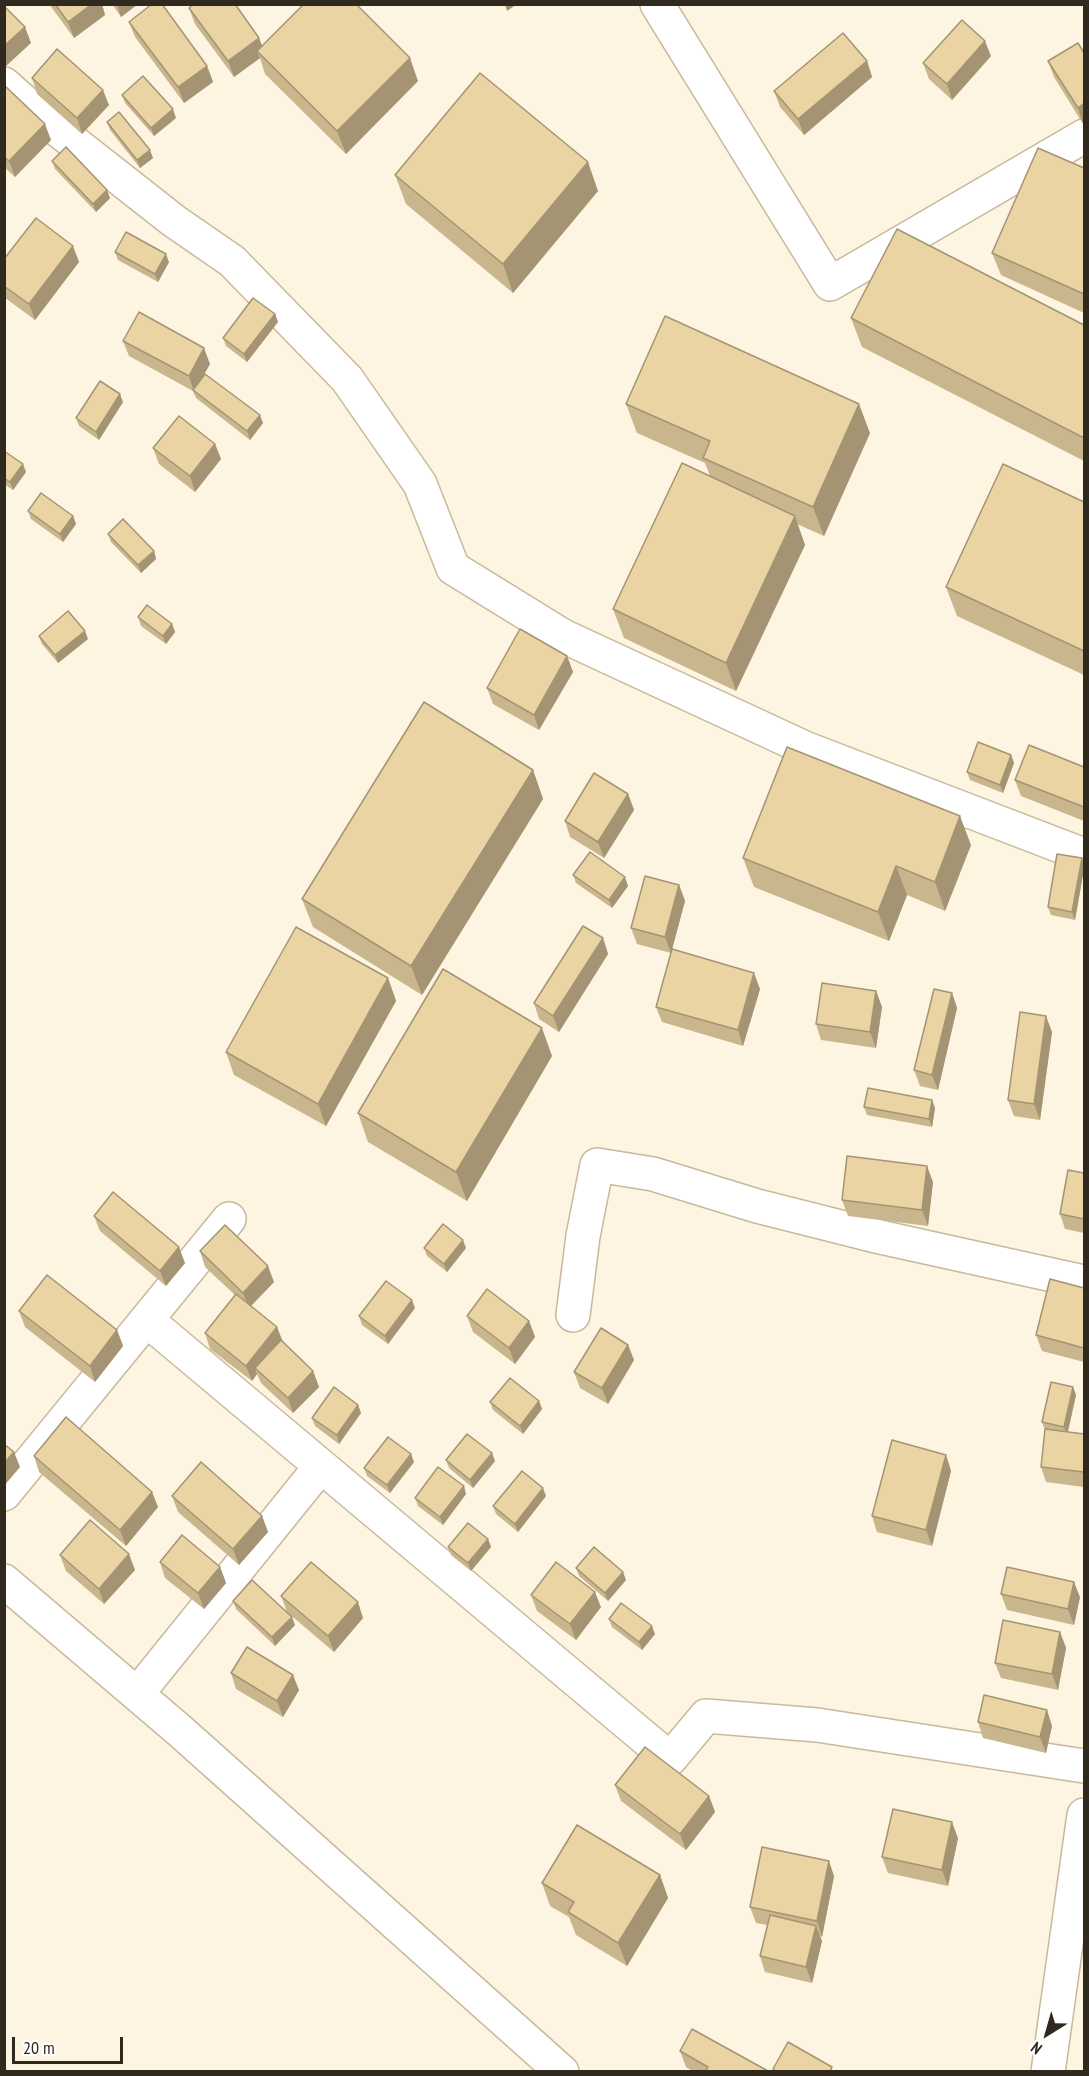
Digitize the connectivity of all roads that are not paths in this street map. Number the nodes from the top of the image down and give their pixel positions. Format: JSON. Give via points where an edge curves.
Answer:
{"nodes":[{"id":1,"x":657,"y":4,"type":"edge"},
{"id":2,"x":4,"y":84,"type":"edge"},
{"id":3,"x":1084,"y":136,"type":"edge"},
{"id":4,"x":1084,"y":855,"type":"edge"},
{"id":5,"x":229,"y":1219,"type":"dead end"},
{"id":6,"x":1084,"y":1282,"type":"edge"},
{"id":7,"x":573,"y":1315,"type":"dead end"},
{"id":8,"x":148,"y":1321,"type":"junction"},
{"id":9,"x":321,"y":1466,"type":"junction"},
{"id":10,"x":4,"y":1494,"type":"edge"},
{"id":11,"x":4,"y":1581,"type":"edge"},
{"id":12,"x":137,"y":1694,"type":"junction"},
{"id":13,"x":1084,"y":1766,"type":"edge"},
{"id":14,"x":1083,"y":1837,"type":"edge"},
{"id":15,"x":562,"y":2072,"type":"edge"},
{"id":16,"x":1048,"y":2072,"type":"edge"}],
"edges":[{"from":1,"to":3,"type":"street","via":[[830,284]]},
{"from":2,"to":4,"type":"street","via":[[174,221],[232,261],[347,379],[420,484],[453,568],[563,636],[807,749]]},
{"from":5,"to":8,"type":"street"},
{"from":6,"to":7,"type":"street","via":[[880,1237],[757,1206],[653,1174],[597,1165]]},
{"from":8,"to":9,"type":"street"},
{"from":8,"to":10,"type":"street"},
{"from":9,"to":12,"type":"street"},
{"from":9,"to":13,"type":"street","via":[[670,1759],[706,1716],[817,1725]]},
{"from":11,"to":12,"type":"street"},
{"from":12,"to":15,"type":"street"},
{"from":14,"to":16,"type":"street"}]}
